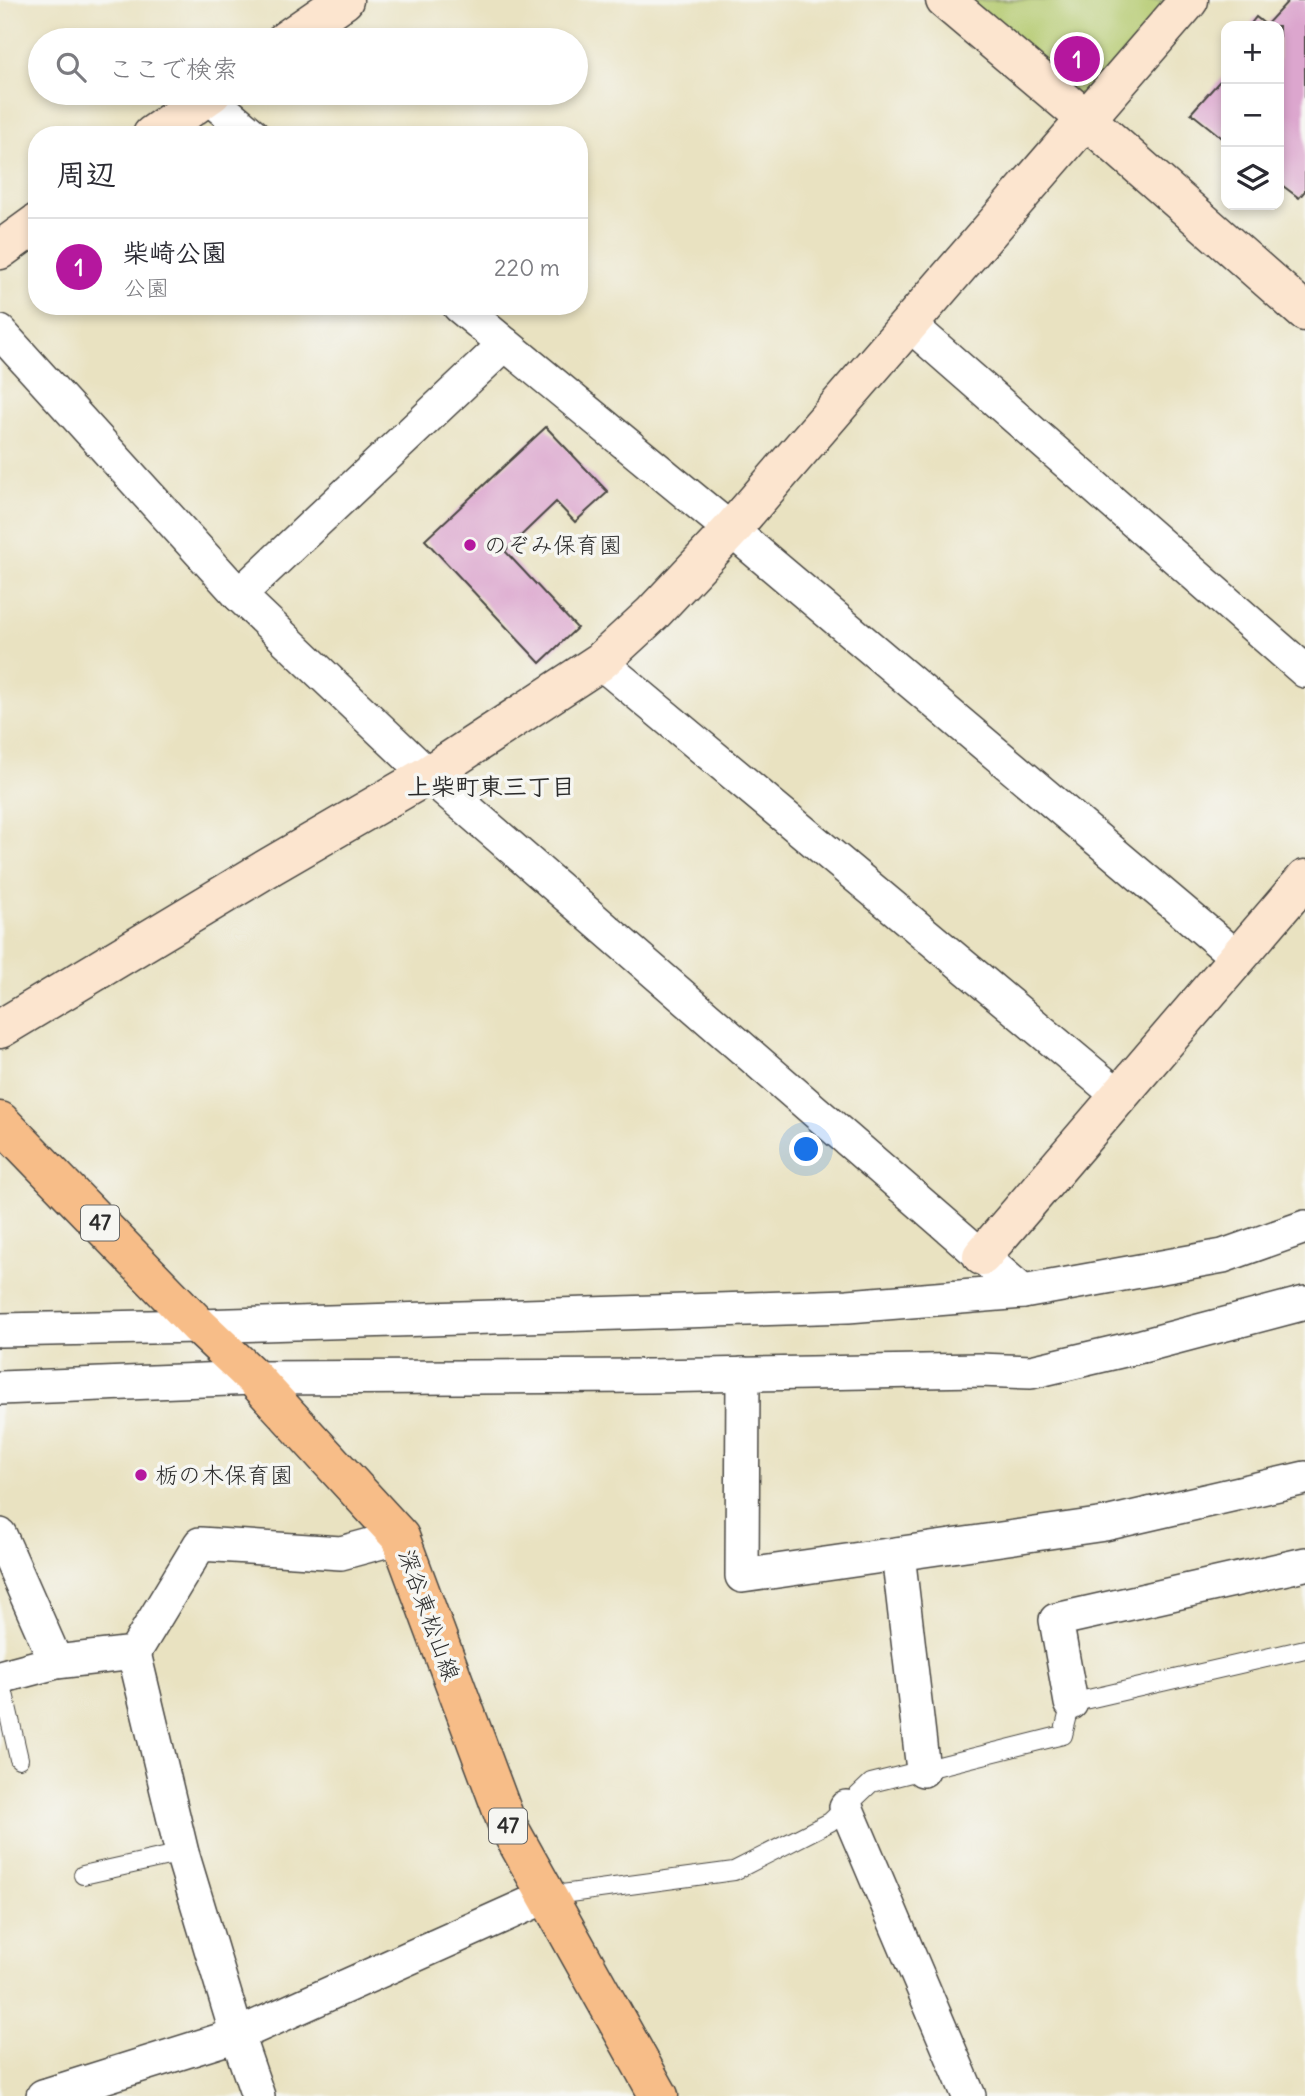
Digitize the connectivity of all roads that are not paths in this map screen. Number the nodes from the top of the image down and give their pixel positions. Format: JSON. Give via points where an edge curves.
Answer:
{"nodes":[{"id":1,"x":344,"y":0,"type":"edge"},
{"id":2,"x":945,"y":0,"type":"edge"},
{"id":3,"x":1189,"y":0,"type":"edge"},
{"id":4,"x":303,"y":28,"type":"edge"},
{"id":5,"x":194,"y":105,"type":"edge"},
{"id":6,"x":221,"y":105,"type":"edge"},
{"id":7,"x":1086,"y":119,"type":"junction"},
{"id":8,"x":165,"y":126,"type":"edge"},
{"id":9,"x":243,"y":126,"type":"edge"},
{"id":10,"x":28,"y":230,"type":"edge"},
{"id":11,"x":0,"y":250,"type":"edge"},
{"id":12,"x":1305,"y":312,"type":"edge"},
{"id":13,"x":470,"y":315,"type":"edge"},
{"id":14,"x":909,"y":324,"type":"junction"},
{"id":15,"x":0,"y":332,"type":"edge"},
{"id":16,"x":505,"y":344,"type":"junction"},
{"id":17,"x":731,"y":530,"type":"junction"},
{"id":18,"x":239,"y":595,"type":"junction"},
{"id":19,"x":600,"y":662,"type":"junction"},
{"id":20,"x":1305,"y":671,"type":"edge"},
{"id":21,"x":428,"y":775,"type":"junction"},
{"id":22,"x":1305,"y":880,"type":"edge"},
{"id":23,"x":1238,"y":958,"type":"junction"},
{"id":24,"x":0,"y":1029,"type":"edge"},
{"id":25,"x":1119,"y":1096,"type":"junction"},
{"id":26,"x":0,"y":1121,"type":"edge"},
{"id":27,"x":1305,"y":1227,"type":"edge"},
{"id":28,"x":982,"y":1256,"type":"junction"},
{"id":29,"x":1023,"y":1292,"type":"junction"},
{"id":30,"x":1305,"y":1303,"type":"edge"},
{"id":31,"x":199,"y":1326,"type":"junction"},
{"id":32,"x":0,"y":1330,"type":"edge"},
{"id":33,"x":743,"y":1374,"type":"junction"},
{"id":34,"x":254,"y":1378,"type":"junction"},
{"id":35,"x":0,"y":1388,"type":"edge"},
{"id":36,"x":1305,"y":1478,"type":"edge"},
{"id":37,"x":0,"y":1535,"type":"edge"},
{"id":38,"x":400,"y":1537,"type":"junction"},
{"id":39,"x":898,"y":1554,"type":"junction"},
{"id":40,"x":1305,"y":1564,"type":"edge"},
{"id":41,"x":1305,"y":1649,"type":"edge"},
{"id":42,"x":134,"y":1653,"type":"junction"},
{"id":43,"x":56,"y":1662,"type":"junction"},
{"id":44,"x":0,"y":1676,"type":"edge"},
{"id":45,"x":1071,"y":1703,"type":"junction"},
{"id":46,"x":19,"y":1759,"type":"dead end"},
{"id":47,"x":923,"y":1770,"type":"junction"},
{"id":48,"x":846,"y":1807,"type":"junction"},
{"id":49,"x":182,"y":1853,"type":"junction"},
{"id":50,"x":83,"y":1875,"type":"dead end"},
{"id":51,"x":547,"y":1896,"type":"junction"},
{"id":52,"x":237,"y":2035,"type":"junction"},
{"id":53,"x":43,"y":2096,"type":"edge"},
{"id":54,"x":258,"y":2096,"type":"edge"},
{"id":55,"x":659,"y":2096,"type":"edge"},
{"id":56,"x":969,"y":2096,"type":"edge"}],
"edges":[{"from":1,"to":4,"type":"street"},
{"from":2,"to":7,"type":"street"},
{"from":3,"to":7,"type":"street"},
{"from":5,"to":8,"type":"street"},
{"from":6,"to":9,"type":"street"},
{"from":7,"to":12,"type":"street"},
{"from":7,"to":14,"type":"street"},
{"from":10,"to":11,"type":"street"},
{"from":13,"to":16,"type":"street"},
{"from":14,"to":17,"type":"street"},
{"from":14,"to":20,"type":"street"},
{"from":15,"to":18,"type":"street"},
{"from":16,"to":17,"type":"street"},
{"from":16,"to":18,"type":"street"},
{"from":17,"to":19,"type":"street"},
{"from":17,"to":23,"type":"street"},
{"from":18,"to":21,"type":"street"},
{"from":19,"to":21,"type":"street"},
{"from":19,"to":25,"type":"street"},
{"from":21,"to":24,"type":"street"},
{"from":21,"to":28,"type":"street"},
{"from":22,"to":23,"type":"street"},
{"from":23,"to":25,"type":"street"},
{"from":25,"to":28,"type":"street"},
{"from":26,"to":31,"type":"main road","name":"深谷東松山線","number":"47"},
{"from":27,"to":29,"type":"street","via":[[1223,1256]]},
{"from":28,"to":29,"type":"street"},
{"from":29,"to":31,"type":"street","via":[[848,1306]]},
{"from":30,"to":33,"type":"street","via":[[1031,1372]]},
{"from":31,"to":32,"type":"street"},
{"from":31,"to":34,"type":"main road","name":"深谷東松山線","number":"47"},
{"from":33,"to":34,"type":"street"},
{"from":33,"to":39,"type":"street","via":[[742,1576]]},
{"from":34,"to":35,"type":"street"},
{"from":34,"to":38,"type":"main road","name":"深谷東松山線","number":"47"},
{"from":36,"to":39,"type":"street","via":[[1105,1524]]},
{"from":37,"to":43,"type":"street"},
{"from":38,"to":42,"type":"street","via":[[341,1553],[200,1544]]},
{"from":38,"to":51,"type":"main road","name":"深谷東松山線","number":"47","via":[[507,1824]]},
{"from":39,"to":47,"type":"street"},
{"from":40,"to":45,"type":"street","via":[[1056,1620]]},
{"from":41,"to":45,"type":"lane"},
{"from":42,"to":43,"type":"street"},
{"from":42,"to":49,"type":"street"},
{"from":43,"to":44,"type":"street"},
{"from":44,"to":46,"type":"lane"},
{"from":45,"to":47,"type":"lane","via":[[1063,1735]]},
{"from":47,"to":48,"type":"lane","via":[[871,1783]]},
{"from":48,"to":51,"type":"lane","via":[[830,1822],[734,1871]]},
{"from":48,"to":56,"type":"street"},
{"from":49,"to":50,"type":"lane"},
{"from":49,"to":52,"type":"street"},
{"from":51,"to":52,"type":"street"},
{"from":51,"to":55,"type":"main road","name":"深谷東松山線","number":"47"},
{"from":52,"to":53,"type":"street"},
{"from":52,"to":54,"type":"street"}]}
